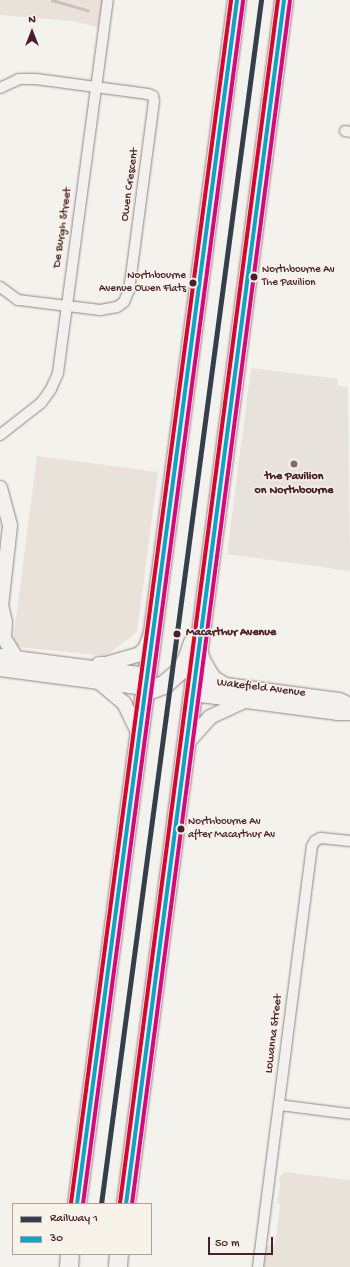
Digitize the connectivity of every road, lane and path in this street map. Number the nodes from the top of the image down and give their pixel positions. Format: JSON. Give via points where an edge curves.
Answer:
{"nodes":[{"id":1,"x":108,"y":0,"type":"edge"},
{"id":2,"x":237,"y":0,"type":"edge"},
{"id":3,"x":284,"y":0,"type":"edge"},
{"id":4,"x":96,"y":87,"type":"junction"},
{"id":5,"x":0,"y":88,"type":"edge"},
{"id":6,"x":0,"y":287,"type":"edge"},
{"id":7,"x":67,"y":306,"type":"junction"},
{"id":8,"x":0,"y":434,"type":"edge"},
{"id":9,"x":0,"y":488,"type":"edge"},
{"id":10,"x":1,"y":610,"type":"edge"},
{"id":11,"x":204,"y":612,"type":"junction"},
{"id":12,"x":153,"y":627,"type":"junction"},
{"id":13,"x":199,"y":646,"type":"junction"},
{"id":14,"x":0,"y":656,"type":"edge"},
{"id":15,"x":16,"y":658,"type":"junction"},
{"id":16,"x":65,"y":664,"type":"junction"},
{"id":17,"x":0,"y":669,"type":"edge"},
{"id":18,"x":173,"y":678,"type":"junction"},
{"id":19,"x":98,"y":682,"type":"junction"},
{"id":20,"x":148,"y":684,"type":"junction"},
{"id":21,"x":226,"y":685,"type":"junction"},
{"id":22,"x":194,"y":688,"type":"junction"},
{"id":23,"x":246,"y":701,"type":"junction"},
{"id":24,"x":350,"y":705,"type":"edge"},
{"id":25,"x":350,"y":712,"type":"edge"},
{"id":26,"x":139,"y":734,"type":"junction"},
{"id":27,"x":186,"y":744,"type":"junction"},
{"id":28,"x":350,"y":841,"type":"edge"},
{"id":29,"x":279,"y":1104,"type":"junction"},
{"id":30,"x":350,"y":1114,"type":"edge"},
{"id":31,"x":77,"y":1203,"type":"edge"},
{"id":32,"x":126,"y":1203,"type":"edge"},
{"id":33,"x":70,"y":1255,"type":"edge"},
{"id":34,"x":119,"y":1255,"type":"edge"},
{"id":35,"x":69,"y":1267,"type":"edge"},
{"id":36,"x":118,"y":1267,"type":"edge"},
{"id":37,"x":258,"y":1267,"type":"edge"}],
"edges":[{"from":1,"to":4,"type":"street","name":"De Burgh Street"},
{"from":2,"to":12,"type":"highway"},
{"from":3,"to":11,"type":"highway"},
{"from":4,"to":5,"type":"street","name":"Owen Crescent","via":[[27,78],[11,81]]},
{"from":4,"to":7,"type":"street","name":"De Burgh Street"},
{"from":4,"to":7,"type":"street","name":"Owen Crescent","via":[[153,96],[154,111],[127,297],[117,307],[108,309]]},
{"from":6,"to":7,"type":"street","name":"Owen Crescent","via":[[18,300]]},
{"from":7,"to":8,"type":"street","name":"De Burgh Street","via":[[58,373],[51,389],[41,403]]},
{"from":9,"to":10,"type":"main road","via":[[10,526]]},
{"from":10,"to":15,"type":"main road","via":[[5,622],[4,638]]},
{"from":11,"to":13,"type":"highway"},
{"from":11,"to":18,"type":"highway","via":[[185,663]]},
{"from":12,"to":16,"type":"main road","via":[[146,647],[140,654],[106,664]]},
{"from":12,"to":20,"type":"highway"},
{"from":13,"to":21,"type":"main road","via":[[211,674]]},
{"from":13,"to":22,"type":"highway"},
{"from":14,"to":15,"type":"main road"},
{"from":15,"to":16,"type":"main road"},
{"from":16,"to":20,"type":"main road"},
{"from":17,"to":19,"type":"main road"},
{"from":18,"to":20,"type":"highway","via":[[164,685]]},
{"from":18,"to":22,"type":"highway","name":"Wakefield Avenue"},
{"from":19,"to":20,"type":"main road"},
{"from":19,"to":26,"type":"main road","via":[[124,703]]},
{"from":20,"to":22,"type":"highway"},
{"from":20,"to":26,"type":"highway"},
{"from":21,"to":22,"type":"main road","name":"Wakefield Avenue"},
{"from":21,"to":24,"type":"main road","name":"Wakefield Avenue","via":[[339,700]]},
{"from":22,"to":23,"type":"main road","name":"Wakefield Avenue"},
{"from":22,"to":27,"type":"highway"},
{"from":23,"to":25,"type":"main road","name":"Wakefield Avenue","via":[[337,713]]},
{"from":23,"to":27,"type":"main road","via":[[210,718]]},
{"from":26,"to":31,"type":"highway"},
{"from":27,"to":32,"type":"highway"},
{"from":28,"to":29,"type":"street","name":"Lowanna Street","via":[[321,838],[312,846]]},
{"from":29,"to":30,"type":"street"},
{"from":29,"to":37,"type":"street","name":"Lowanna Street"},
{"from":33,"to":35,"type":"highway"},
{"from":34,"to":36,"type":"highway"}]}
